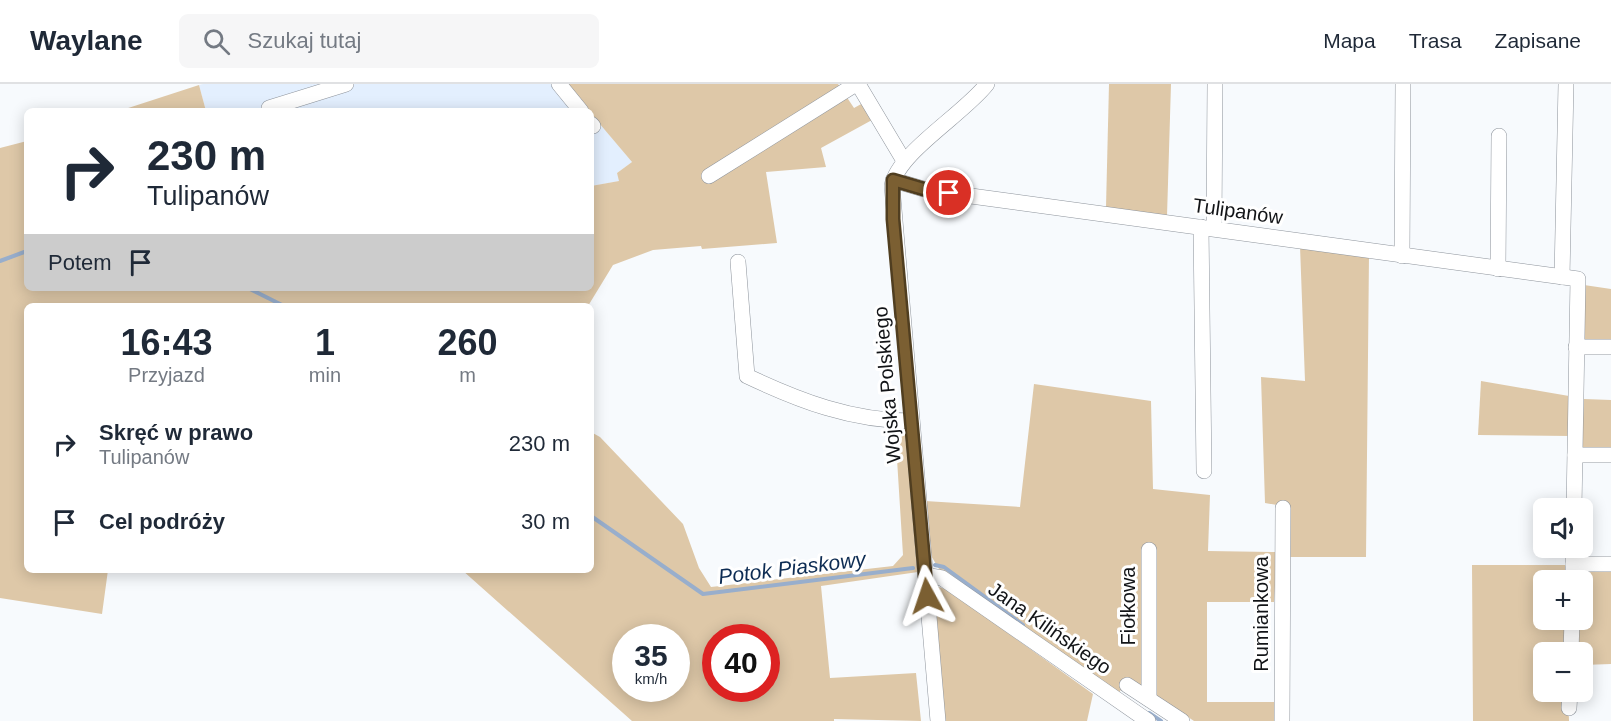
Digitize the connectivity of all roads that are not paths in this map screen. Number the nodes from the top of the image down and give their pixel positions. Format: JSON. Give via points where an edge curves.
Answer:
{"nodes":[{"id":1,"x":346,"y":84,"type":"edge"},
{"id":2,"x":559,"y":84,"type":"edge"},
{"id":3,"x":857,"y":84,"type":"edge"},
{"id":4,"x":987,"y":84,"type":"edge"},
{"id":5,"x":1215,"y":84,"type":"edge"},
{"id":6,"x":1403,"y":84,"type":"edge"},
{"id":7,"x":1566,"y":84,"type":"edge"},
{"id":8,"x":269,"y":108,"type":"dead end"},
{"id":9,"x":579,"y":108,"type":"edge"},
{"id":10,"x":1499,"y":136,"type":"dead end"},
{"id":11,"x":904,"y":161,"type":"junction"},
{"id":12,"x":709,"y":176,"type":"dead end"},
{"id":13,"x":893,"y":180,"type":"junction"},
{"id":14,"x":1207,"y":228,"type":"junction"},
{"id":15,"x":1402,"y":256,"type":"junction"},
{"id":16,"x":738,"y":262,"type":"dead end"},
{"id":17,"x":1498,"y":269,"type":"junction"},
{"id":18,"x":1570,"y":278,"type":"junction"},
{"id":19,"x":1576,"y":347,"type":"junction"},
{"id":20,"x":1611,"y":347,"type":"edge"},
{"id":21,"x":912,"y":422,"type":"junction"},
{"id":22,"x":1575,"y":455,"type":"junction"},
{"id":23,"x":1611,"y":455,"type":"edge"},
{"id":24,"x":1204,"y":471,"type":"dead end"},
{"id":25,"x":1574,"y":498,"type":"edge"},
{"id":26,"x":1283,"y":508,"type":"dead end"},
{"id":27,"x":1149,"y":550,"type":"dead end"},
{"id":28,"x":1573,"y":558,"type":"edge"},
{"id":29,"x":1573,"y":564,"type":"junction"},
{"id":30,"x":1611,"y":564,"type":"edge"},
{"id":31,"x":1573,"y":570,"type":"edge"},
{"id":32,"x":925,"y":575,"type":"junction"},
{"id":33,"x":1127,"y":685,"type":"dead end"},
{"id":34,"x":1149,"y":699,"type":"junction"},
{"id":35,"x":1569,"y":702,"type":"edge"},
{"id":36,"x":1569,"y":708,"type":"dead end"},
{"id":37,"x":938,"y":721,"type":"edge"},
{"id":38,"x":1148,"y":721,"type":"edge"},
{"id":39,"x":1182,"y":721,"type":"edge"},
{"id":40,"x":1282,"y":721,"type":"edge"}],
"edges":[{"from":1,"to":8,"type":"street"},
{"from":2,"to":9,"type":"street"},
{"from":3,"to":11,"type":"street"},
{"from":3,"to":12,"type":"street"},
{"from":4,"to":11,"type":"street","via":[[963,111]]},
{"from":5,"to":14,"type":"street"},
{"from":6,"to":15,"type":"street"},
{"from":7,"to":18,"type":"street"},
{"from":10,"to":17,"type":"street"},
{"from":11,"to":13,"type":"street"},
{"from":13,"to":14,"type":"street","name":"Tulipanów","via":[[927,190]]},
{"from":13,"to":21,"type":"street","name":"Wojska Polskiego","via":[[893,219]]},
{"from":14,"to":15,"type":"street","name":"Tulipanów"},
{"from":14,"to":24,"type":"street"},
{"from":15,"to":17,"type":"street","name":"Tulipanów"},
{"from":16,"to":21,"type":"street","via":[[747,376],[831,411],[889,422]]},
{"from":17,"to":18,"type":"street","name":"Tulipanów"},
{"from":18,"to":19,"type":"street"},
{"from":19,"to":20,"type":"street"},
{"from":19,"to":22,"type":"street"},
{"from":21,"to":32,"type":"street","name":"Wojska Polskiego"},
{"from":22,"to":23,"type":"street"},
{"from":22,"to":25,"type":"street"},
{"from":26,"to":40,"type":"street","name":"Rumiankowa"},
{"from":27,"to":34,"type":"street","name":"Fiołkowa"},
{"from":28,"to":29,"type":"street"},
{"from":29,"to":30,"type":"street"},
{"from":29,"to":31,"type":"street"},
{"from":32,"to":37,"type":"street","name":"Wojska Polskiego"},
{"from":32,"to":38,"type":"street","name":"Jana Kilińskiego","via":[[942,578]]},
{"from":33,"to":34,"type":"street"},
{"from":34,"to":39,"type":"street"},
{"from":35,"to":36,"type":"street"}]}
